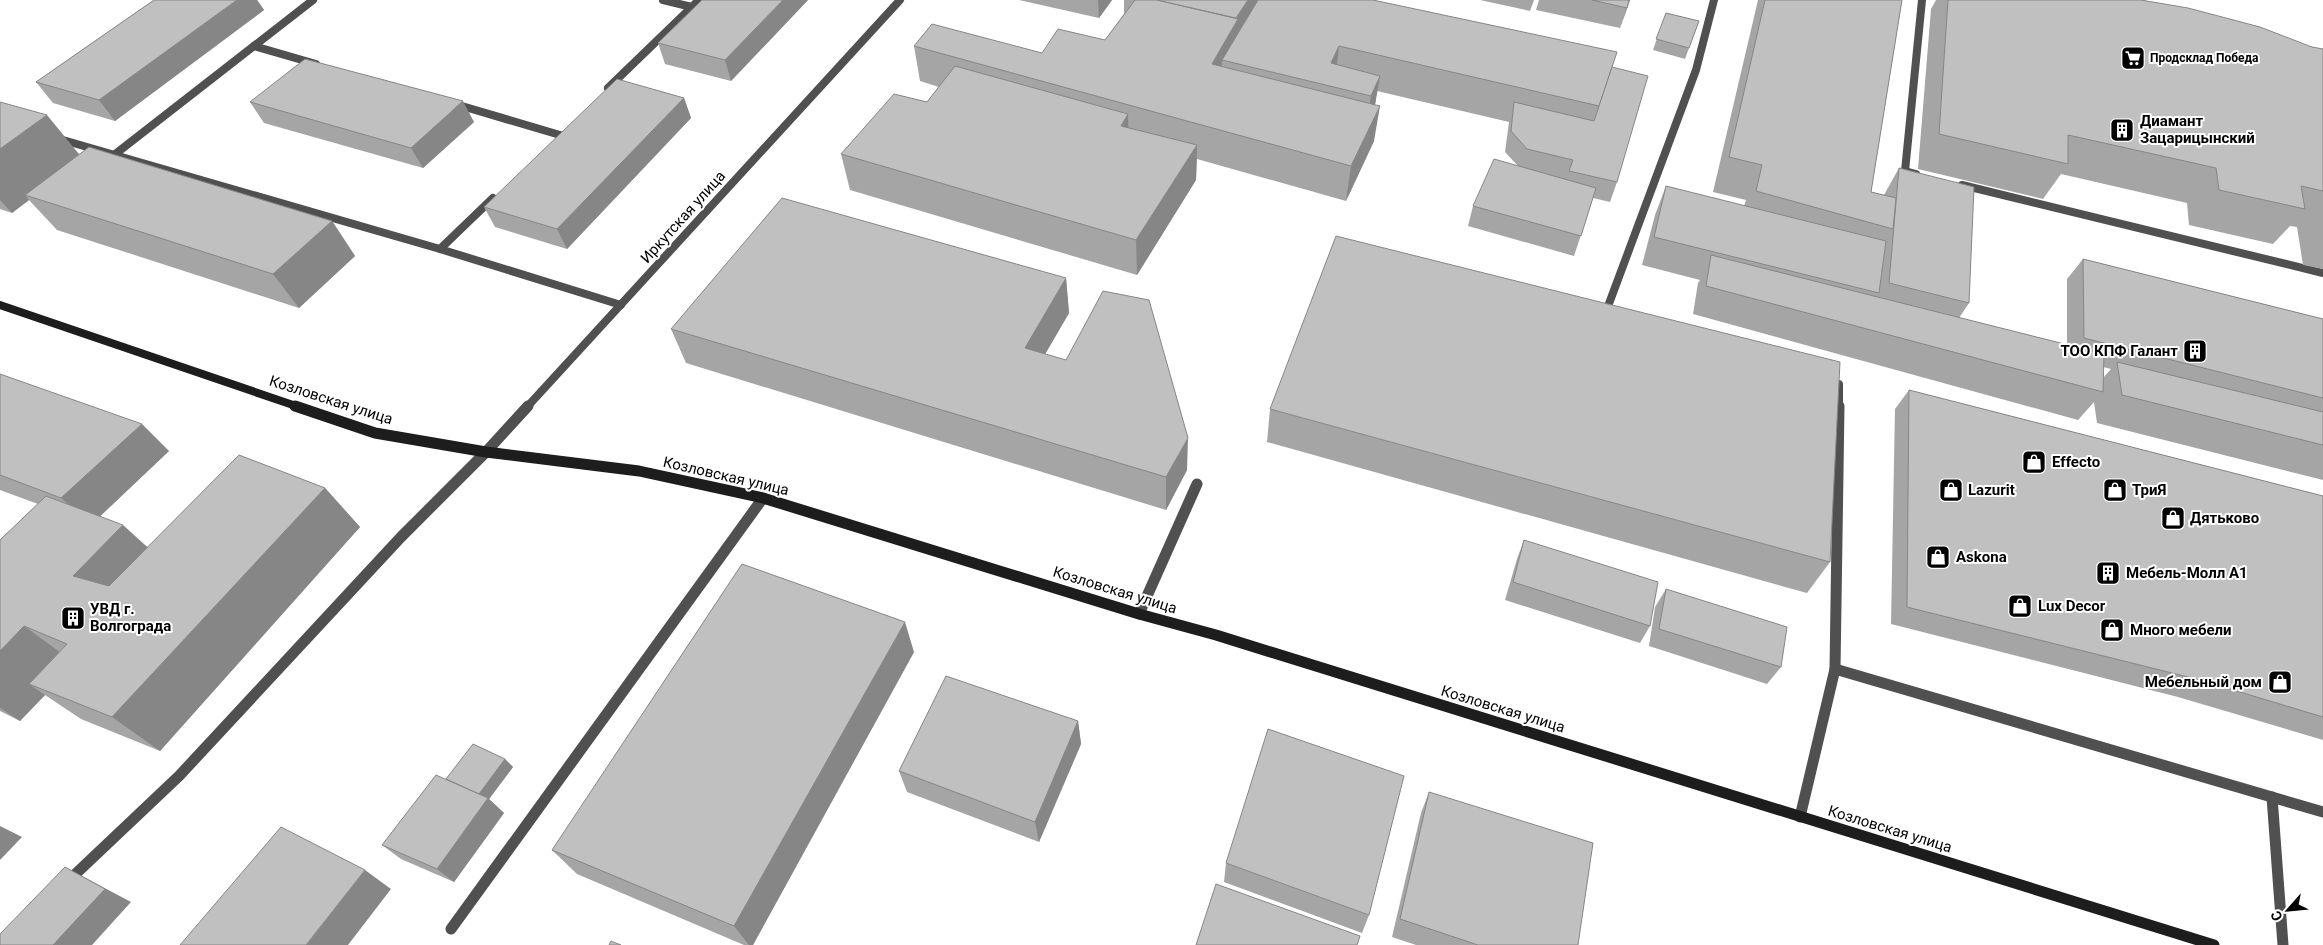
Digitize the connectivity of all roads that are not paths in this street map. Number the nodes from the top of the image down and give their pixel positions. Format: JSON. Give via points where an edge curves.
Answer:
{"nodes":[{"id":1,"x":301,"y":0,"type":"edge"},
{"id":2,"x":663,"y":0,"type":"edge"},
{"id":3,"x":699,"y":0,"type":"edge"},
{"id":4,"x":900,"y":0,"type":"edge"},
{"id":5,"x":1714,"y":0,"type":"edge"},
{"id":6,"x":1922,"y":0,"type":"edge"},
{"id":7,"x":311,"y":1,"type":"edge"},
{"id":8,"x":692,"y":7,"type":"junction"},
{"id":9,"x":254,"y":46,"type":"junction"},
{"id":10,"x":321,"y":65,"type":"edge"},
{"id":11,"x":602,"y":94,"type":"edge"},
{"id":12,"x":445,"y":101,"type":"edge"},
{"id":13,"x":567,"y":128,"type":"edge"},
{"id":14,"x":48,"y":135,"type":"edge"},
{"id":15,"x":560,"y":135,"type":"junction"},
{"id":16,"x":553,"y":142,"type":"edge"},
{"id":17,"x":114,"y":155,"type":"junction"},
{"id":18,"x":1925,"y":176,"type":"edge"},
{"id":19,"x":1954,"y":183,"type":"edge"},
{"id":20,"x":503,"y":188,"type":"edge"},
{"id":21,"x":440,"y":249,"type":"junction"},
{"id":22,"x":2323,"y":273,"type":"edge"},
{"id":23,"x":0,"y":305,"type":"edge"},
{"id":24,"x":621,"y":305,"type":"junction"},
{"id":25,"x":1625,"y":315,"type":"edge"},
{"id":26,"x":1820,"y":378,"type":"edge"},
{"id":27,"x":486,"y":452,"type":"junction"},
{"id":28,"x":1197,"y":484,"type":"dead end"},
{"id":29,"x":764,"y":498,"type":"junction"},
{"id":30,"x":1139,"y":614,"type":"junction"},
{"id":31,"x":1835,"y":670,"type":"junction"},
{"id":32,"x":2272,"y":797,"type":"junction"},
{"id":33,"x":2323,"y":812,"type":"edge"},
{"id":34,"x":1800,"y":817,"type":"junction"},
{"id":35,"x":58,"y":891,"type":"edge"},
{"id":36,"x":450,"y":929,"type":"dead end"},
{"id":37,"x":2214,"y":945,"type":"edge"},
{"id":38,"x":2283,"y":945,"type":"edge"}],
"edges":[{"from":1,"to":7,"type":"street"},
{"from":2,"to":8,"type":"street"},
{"from":3,"to":8,"type":"street"},
{"from":4,"to":24,"type":"street","name":"Иркутская улица"},
{"from":5,"to":25,"type":"street","via":[[1696,70],[1607,309]]},
{"from":6,"to":18,"type":"street","via":[[1905,171]]},
{"from":7,"to":9,"type":"street"},
{"from":8,"to":11,"type":"street"},
{"from":9,"to":10,"type":"street"},
{"from":9,"to":17,"type":"street"},
{"from":12,"to":15,"type":"street"},
{"from":13,"to":15,"type":"street"},
{"from":14,"to":17,"type":"street"},
{"from":15,"to":16,"type":"street"},
{"from":17,"to":21,"type":"street"},
{"from":19,"to":22,"type":"street"},
{"from":20,"to":21,"type":"street"},
{"from":21,"to":24,"type":"street"},
{"from":23,"to":27,"type":"street","name":"Козловская улица","via":[[375,432]]},
{"from":24,"to":27,"type":"street","name":"Иркутская улица"},
{"from":26,"to":31,"type":"street","via":[[1838,384]]},
{"from":27,"to":29,"type":"street","name":"Козловская улица","via":[[639,471]]},
{"from":27,"to":35,"type":"street","name":"Иркутская улица","via":[[401,537],[179,776]]},
{"from":28,"to":30,"type":"street"},
{"from":29,"to":30,"type":"street","name":"Козловская улица"},
{"from":29,"to":36,"type":"street"},
{"from":30,"to":34,"type":"street","name":"Козловская улица","via":[[1216,635]]},
{"from":31,"to":32,"type":"street"},
{"from":31,"to":34,"type":"street"},
{"from":32,"to":33,"type":"street"},
{"from":32,"to":38,"type":"street"},
{"from":34,"to":37,"type":"street","name":"Козловская улица"}]}
